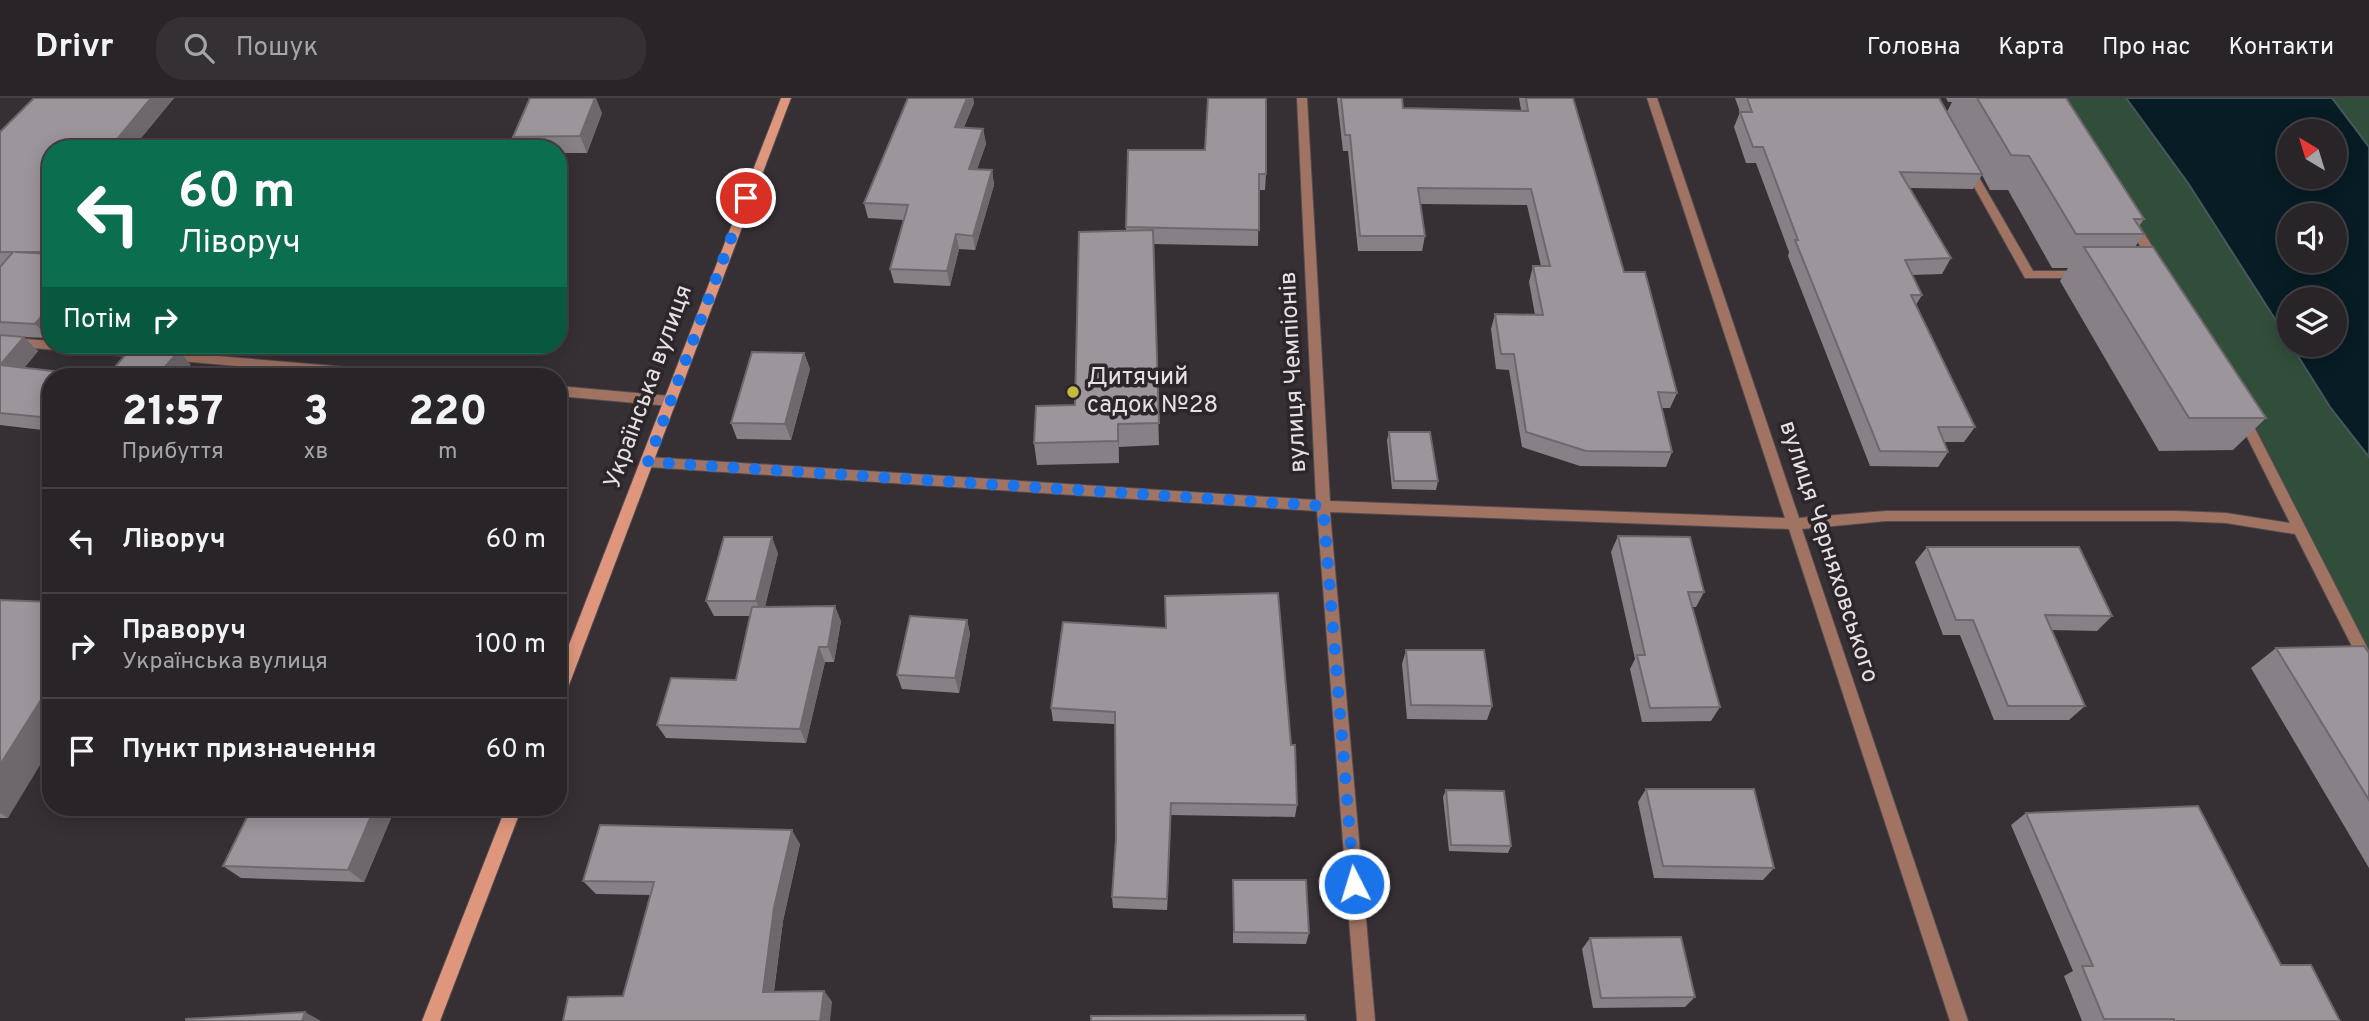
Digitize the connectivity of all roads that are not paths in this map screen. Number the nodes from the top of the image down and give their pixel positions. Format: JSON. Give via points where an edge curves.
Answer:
{"nodes":[{"id":1,"x":786,"y":98,"type":"edge"},
{"id":2,"x":1302,"y":98,"type":"edge"},
{"id":3,"x":1652,"y":98,"type":"edge"},
{"id":4,"x":1962,"y":155,"type":"edge"},
{"id":5,"x":2128,"y":216,"type":"edge"},
{"id":6,"x":2096,"y":275,"type":"edge"},
{"id":7,"x":2157,"y":275,"type":"edge"},
{"id":8,"x":0,"y":341,"type":"edge"},
{"id":9,"x":42,"y":345,"type":"edge"},
{"id":10,"x":146,"y":354,"type":"edge"},
{"id":11,"x":304,"y":368,"type":"edge"},
{"id":12,"x":567,"y":392,"type":"edge"},
{"id":13,"x":2234,"y":399,"type":"edge"},
{"id":14,"x":670,"y":401,"type":"junction"},
{"id":15,"x":648,"y":462,"type":"junction"},
{"id":16,"x":1323,"y":506,"type":"junction"},
{"id":17,"x":1795,"y":524,"type":"junction"},
{"id":18,"x":2302,"y":530,"type":"junction"},
{"id":19,"x":2369,"y":666,"type":"edge"},
{"id":20,"x":567,"y":670,"type":"edge"},
{"id":21,"x":511,"y":816,"type":"edge"},
{"id":22,"x":431,"y":1021,"type":"edge"},
{"id":23,"x":1366,"y":1021,"type":"edge"},
{"id":24,"x":1959,"y":1021,"type":"edge"}],
"edges":[{"from":1,"to":14,"type":"main road","name":"Українська вулиця"},
{"from":2,"to":16,"type":"street","name":"вулиця Чемпіонів"},
{"from":3,"to":17,"type":"street","name":"вулиця Черняховського"},
{"from":4,"to":6,"type":"street","via":[[2028,275]]},
{"from":5,"to":7,"type":"street"},
{"from":8,"to":9,"type":"street"},
{"from":10,"to":11,"type":"street"},
{"from":12,"to":14,"type":"street"},
{"from":13,"to":18,"type":"street"},
{"from":14,"to":15,"type":"main road","name":"Українська вулиця"},
{"from":15,"to":16,"type":"street"},
{"from":15,"to":20,"type":"main road","name":"Українська вулиця"},
{"from":16,"to":17,"type":"street"},
{"from":16,"to":23,"type":"street","name":"вулиця Чемпіонів"},
{"from":17,"to":18,"type":"street","via":[[1886,516],[2178,516]]},
{"from":17,"to":24,"type":"street","name":"вулиця Черняховського"},
{"from":18,"to":19,"type":"street"},
{"from":21,"to":22,"type":"main road"}]}
